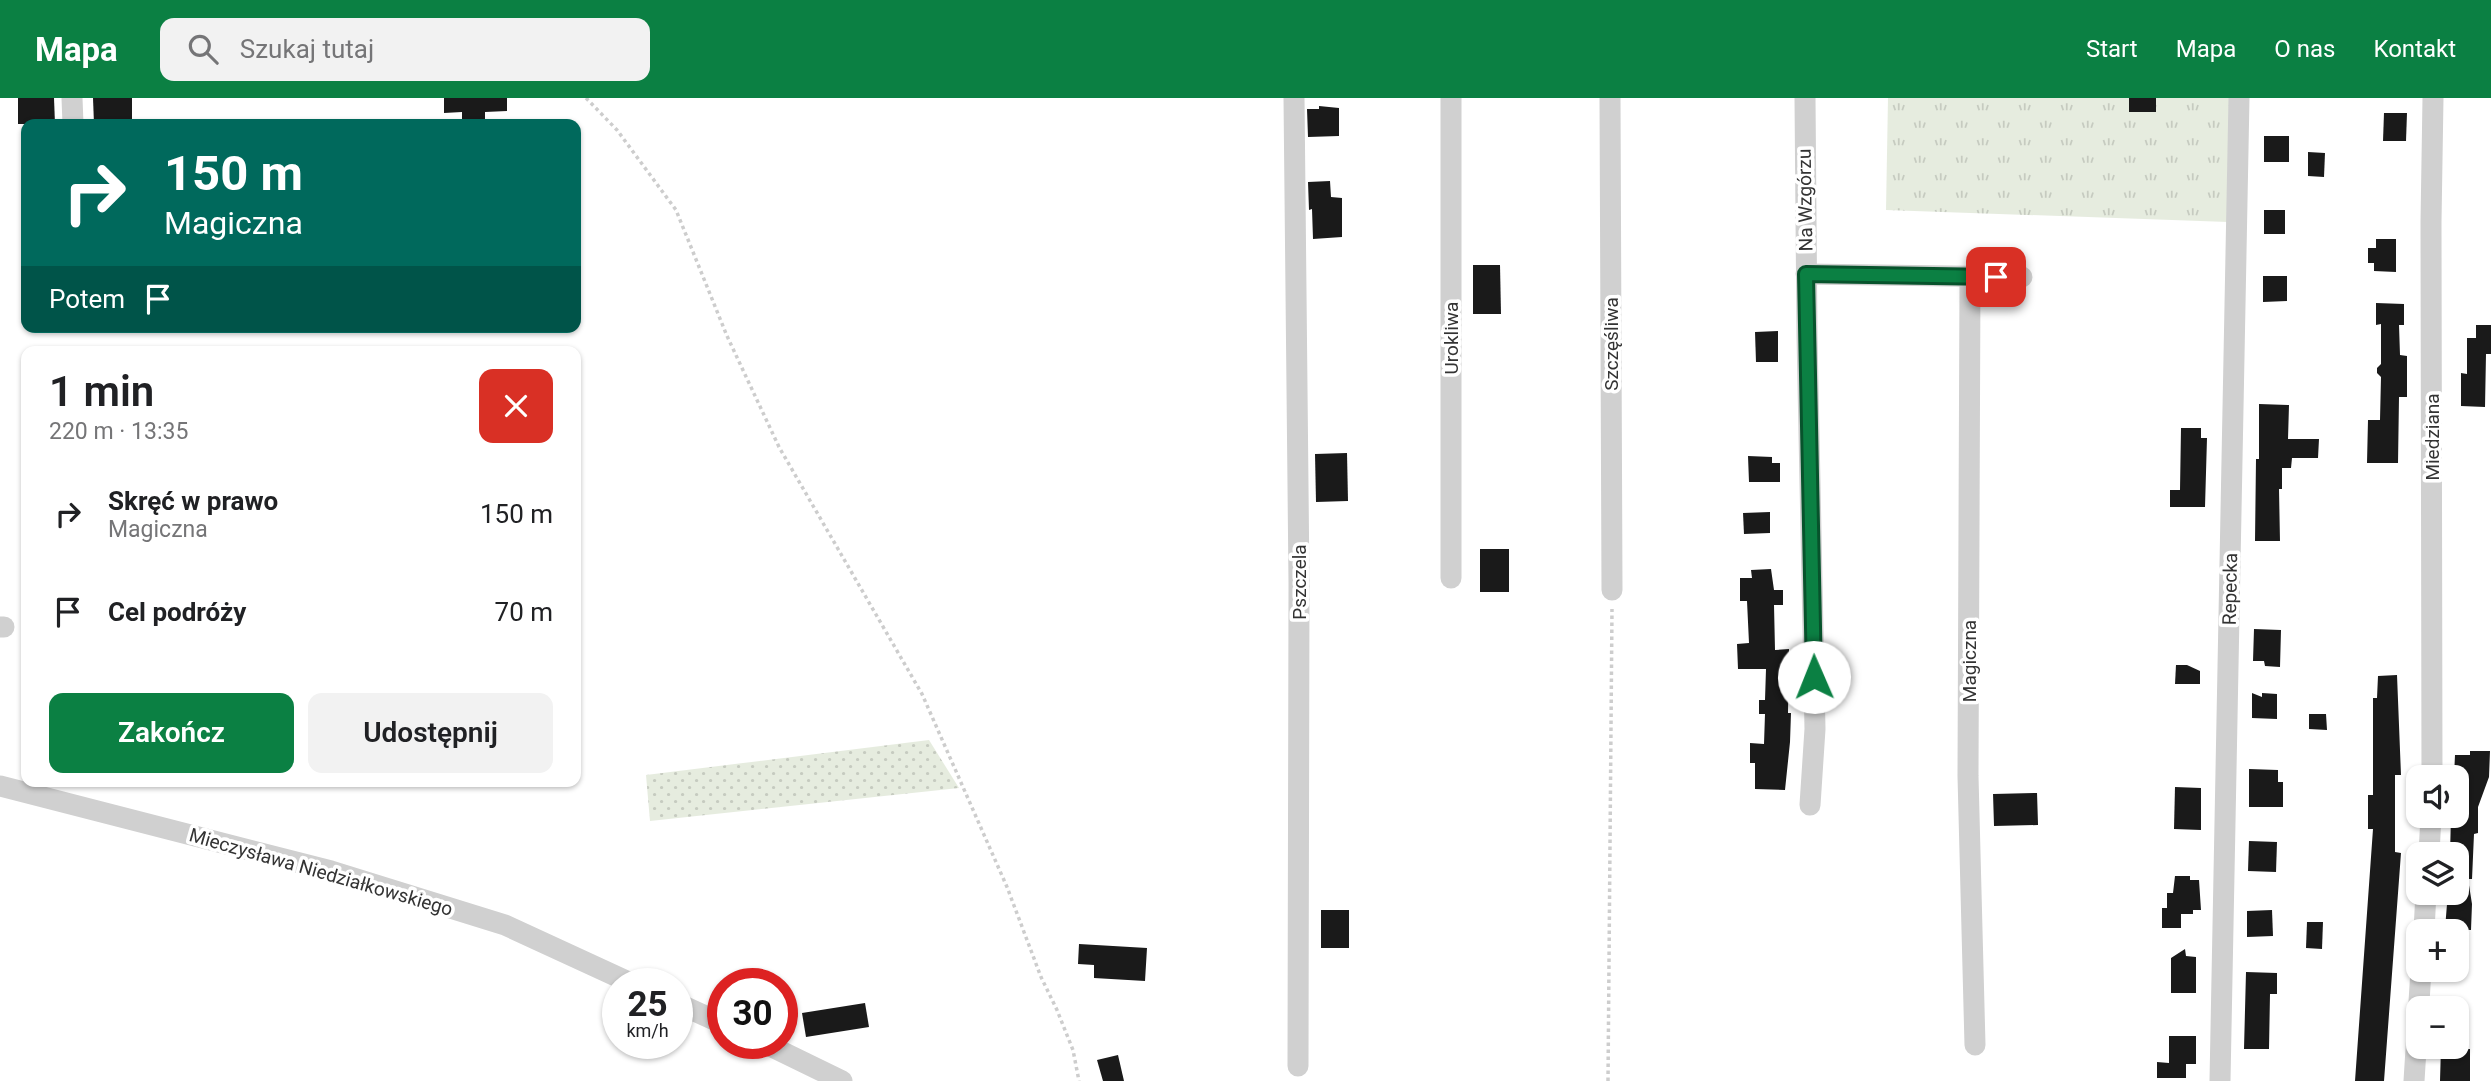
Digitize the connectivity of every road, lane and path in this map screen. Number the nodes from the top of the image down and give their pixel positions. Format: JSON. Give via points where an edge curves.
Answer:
{"nodes":[{"id":1,"x":72,"y":98,"type":"edge"},
{"id":2,"x":586,"y":98,"type":"edge"},
{"id":3,"x":1294,"y":98,"type":"edge"},
{"id":4,"x":1451,"y":98,"type":"edge"},
{"id":5,"x":1611,"y":98,"type":"edge"},
{"id":6,"x":1805,"y":98,"type":"edge"},
{"id":7,"x":2239,"y":98,"type":"edge"},
{"id":8,"x":2433,"y":98,"type":"edge"},
{"id":9,"x":73,"y":119,"type":"edge"},
{"id":10,"x":1806,"y":274,"type":"junction"},
{"id":11,"x":1970,"y":276,"type":"junction"},
{"id":12,"x":2022,"y":277,"type":"dead end"},
{"id":13,"x":1451,"y":578,"type":"dead end"},
{"id":14,"x":1612,"y":590,"type":"joint"},
{"id":15,"x":2432,"y":765,"type":"edge"},
{"id":16,"x":0,"y":786,"type":"edge"},
{"id":17,"x":1810,"y":805,"type":"dead end"},
{"id":18,"x":602,"y":970,"type":"edge"},
{"id":19,"x":2420,"y":982,"type":"edge"},
{"id":20,"x":1975,"y":1045,"type":"dead end"},
{"id":21,"x":797,"y":1059,"type":"edge"},
{"id":22,"x":1298,"y":1066,"type":"dead end"},
{"id":23,"x":842,"y":1081,"type":"edge"},
{"id":24,"x":1079,"y":1081,"type":"edge"},
{"id":25,"x":1608,"y":1081,"type":"edge"},
{"id":26,"x":2220,"y":1081,"type":"edge"},
{"id":27,"x":2414,"y":1081,"type":"edge"}],
"edges":[{"from":1,"to":9,"type":"street"},
{"from":2,"to":24,"type":"path","via":[[617,130],[676,210],[779,447],[922,694],[1057,1010]]},
{"from":3,"to":22,"type":"street","name":"Pszczela"},
{"from":4,"to":13,"type":"street","name":"Urokliwa"},
{"from":5,"to":14,"type":"street","name":"Szczęśliwa"},
{"from":6,"to":10,"type":"street","name":"Na Wzgórzu"},
{"from":7,"to":26,"type":"street","name":"Repecka"},
{"from":8,"to":15,"type":"street","name":"Miedziana"},
{"from":10,"to":11,"type":"street"},
{"from":10,"to":17,"type":"street","name":"Na Wzgórzu","via":[[1815,729]]},
{"from":11,"to":12,"type":"street"},
{"from":11,"to":20,"type":"street","name":"Magiczna","via":[[1968,776]]},
{"from":14,"to":25,"type":"path"},
{"from":16,"to":18,"type":"street","name":"Mieczysława Niedziałkowskiego","via":[[344,875],[505,925]]},
{"from":19,"to":27,"type":"street"},
{"from":21,"to":23,"type":"street"}]}
